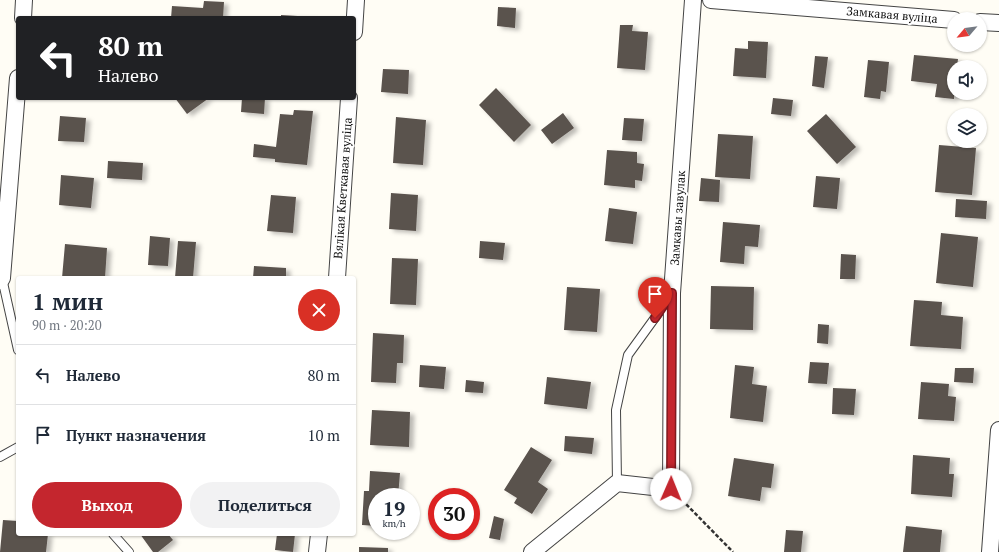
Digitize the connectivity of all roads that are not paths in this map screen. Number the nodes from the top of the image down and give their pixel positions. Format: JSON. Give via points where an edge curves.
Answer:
{"nodes":[{"id":1,"x":24,"y":0,"type":"edge"},
{"id":2,"x":356,"y":0,"type":"edge"},
{"id":3,"x":693,"y":0,"type":"edge"},
{"id":4,"x":711,"y":0,"type":"edge"},
{"id":5,"x":23,"y":16,"type":"edge"},
{"id":6,"x":355,"y":16,"type":"edge"},
{"id":7,"x":947,"y":19,"type":"edge"},
{"id":8,"x":987,"y":22,"type":"edge"},
{"id":9,"x":999,"y":23,"type":"edge"},
{"id":10,"x":16,"y":100,"type":"edge"},
{"id":11,"x":349,"y":100,"type":"edge"},
{"id":12,"x":337,"y":276,"type":"edge"},
{"id":13,"x":1,"y":279,"type":"edge"},
{"id":14,"x":672,"y":293,"type":"junction"},
{"id":15,"x":16,"y":342,"type":"edge"},
{"id":16,"x":999,"y":430,"type":"edge"},
{"id":17,"x":16,"y":448,"type":"edge"},
{"id":18,"x":0,"y":457,"type":"edge"},
{"id":19,"x":617,"y":483,"type":"junction"},
{"id":20,"x":115,"y":536,"type":"edge"},
{"id":21,"x":319,"y":536,"type":"edge"},
{"id":22,"x":129,"y":552,"type":"edge"},
{"id":23,"x":317,"y":552,"type":"edge"},
{"id":24,"x":532,"y":552,"type":"edge"},
{"id":25,"x":990,"y":552,"type":"edge"}],
"edges":[{"from":1,"to":5,"type":"street"},
{"from":2,"to":6,"type":"street"},
{"from":3,"to":14,"type":"street","name":"Замкавы завулак"},
{"from":4,"to":7,"type":"street","name":"Замкавая вуліца"},
{"from":8,"to":9,"type":"street"},
{"from":10,"to":13,"type":"street"},
{"from":11,"to":12,"type":"street","name":"Вялікая Кветкавая вуліца"},
{"from":13,"to":15,"type":"lane"},
{"from":14,"to":19,"type":"lane","via":[[628,355],[616,410]]},
{"from":14,"to":19,"type":"street","name":"Замкавы завулак","via":[[671,489]]},
{"from":16,"to":25,"type":"street"},
{"from":17,"to":18,"type":"lane"},
{"from":19,"to":24,"type":"street"},
{"from":20,"to":22,"type":"lane"},
{"from":21,"to":23,"type":"street"}]}
